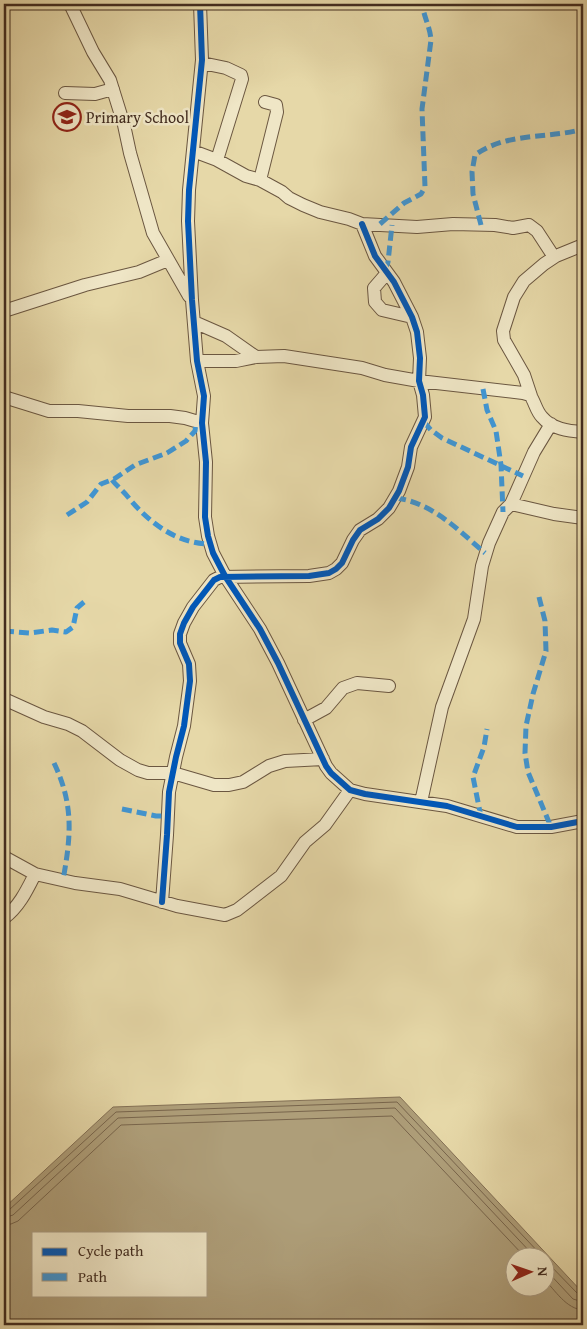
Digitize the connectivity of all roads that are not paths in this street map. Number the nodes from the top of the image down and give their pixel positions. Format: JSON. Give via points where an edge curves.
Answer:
{"nodes":[{"id":1,"x":70,"y":4,"type":"edge"},
{"id":2,"x":200,"y":4,"type":"edge"},
{"id":3,"x":202,"y":63,"type":"junction"},
{"id":4,"x":113,"y":90,"type":"junction"},
{"id":5,"x":65,"y":93,"type":"dead end"},
{"id":6,"x":265,"y":102,"type":"dead end"},
{"id":7,"x":193,"y":151,"type":"junction"},
{"id":8,"x":217,"y":160,"type":"junction"},
{"id":9,"x":260,"y":180,"type":"junction"},
{"id":10,"x":362,"y":224,"type":"junction"},
{"id":11,"x":583,"y":245,"type":"edge"},
{"id":12,"x":554,"y":257,"type":"junction"},
{"id":13,"x":168,"y":260,"type":"junction"},
{"id":14,"x":387,"y":273,"type":"junction"},
{"id":15,"x":192,"y":300,"type":"junction"},
{"id":16,"x":4,"y":311,"type":"edge"},
{"id":17,"x":412,"y":317,"type":"junction"},
{"id":18,"x":194,"y":322,"type":"junction"},
{"id":19,"x":256,"y":357,"type":"junction"},
{"id":20,"x":197,"y":361,"type":"junction"},
{"id":21,"x":419,"y":381,"type":"junction"},
{"id":22,"x":531,"y":396,"type":"junction"},
{"id":23,"x":4,"y":398,"type":"edge"},
{"id":24,"x":202,"y":423,"type":"junction"},
{"id":25,"x":551,"y":424,"type":"junction"},
{"id":26,"x":583,"y":432,"type":"edge"},
{"id":27,"x":511,"y":504,"type":"junction"},
{"id":28,"x":583,"y":518,"type":"edge"},
{"id":29,"x":225,"y":576,"type":"junction"},
{"id":30,"x":389,"y":686,"type":"dead end"},
{"id":31,"x":4,"y":699,"type":"edge"},
{"id":32,"x":304,"y":720,"type":"junction"},
{"id":33,"x":323,"y":759,"type":"junction"},
{"id":34,"x":173,"y":773,"type":"junction"},
{"id":35,"x":350,"y":790,"type":"junction"},
{"id":36,"x":420,"y":802,"type":"junction"},
{"id":37,"x":583,"y":821,"type":"edge"},
{"id":38,"x":4,"y":857,"type":"edge"},
{"id":39,"x":35,"y":874,"type":"junction"},
{"id":40,"x":162,"y":902,"type":"junction"},
{"id":41,"x":4,"y":918,"type":"edge"}],
"edges":[{"from":1,"to":4,"type":"street"},
{"from":2,"to":3,"type":"street"},
{"from":3,"to":7,"type":"street"},
{"from":3,"to":8,"type":"street","via":[[234,70],[242,79]]},
{"from":4,"to":5,"type":"street","via":[[94,94]]},
{"from":4,"to":13,"type":"street","via":[[153,233]]},
{"from":6,"to":9,"type":"street","via":[[276,105],[277,112]]},
{"from":7,"to":8,"type":"street"},
{"from":7,"to":15,"type":"street","via":[[188,221]]},
{"from":8,"to":9,"type":"street"},
{"from":9,"to":10,"type":"street","via":[[302,206]]},
{"from":10,"to":12,"type":"street","via":[[417,228],[453,224],[513,228],[529,225],[537,231]]},
{"from":10,"to":14,"type":"street","via":[[375,256]]},
{"from":11,"to":12,"type":"street"},
{"from":12,"to":22,"type":"street","via":[[524,280],[514,298],[504,330],[504,342],[524,375]]},
{"from":13,"to":15,"type":"street"},
{"from":13,"to":16,"type":"street","via":[[139,272]]},
{"from":14,"to":17,"type":"street"},
{"from":14,"to":17,"type":"street","via":[[374,288],[375,302],[382,310]]},
{"from":15,"to":18,"type":"street"},
{"from":17,"to":21,"type":"street","via":[[420,358]]},
{"from":18,"to":19,"type":"street","via":[[226,336]]},
{"from":18,"to":20,"type":"street"},
{"from":19,"to":20,"type":"street","via":[[236,361]]},
{"from":19,"to":21,"type":"street","via":[[284,356]]},
{"from":20,"to":24,"type":"street","via":[[204,396]]},
{"from":21,"to":22,"type":"street"},
{"from":21,"to":29,"type":"street","via":[[425,418],[411,447],[399,491],[389,508],[360,530],[336,569],[309,576]]},
{"from":22,"to":25,"type":"street","via":[[542,417]]},
{"from":23,"to":24,"type":"street","via":[[50,411],[170,416]]},
{"from":24,"to":29,"type":"street","via":[[208,536]]},
{"from":25,"to":26,"type":"street","via":[[568,431]]},
{"from":25,"to":27,"type":"street","via":[[538,443]]},
{"from":27,"to":28,"type":"street"},
{"from":27,"to":36,"type":"street","via":[[503,512],[484,556],[474,619],[442,707]]},
{"from":29,"to":32,"type":"street","via":[[270,647]]},
{"from":29,"to":34,"type":"street","via":[[214,580],[181,629],[180,643],[189,664],[190,681]]},
{"from":30,"to":32,"type":"street","via":[[357,683],[343,688],[326,708]]},
{"from":31,"to":34,"type":"street","via":[[68,724],[138,770]]},
{"from":32,"to":33,"type":"street"},
{"from":33,"to":34,"type":"street","via":[[285,761],[269,766],[243,782],[229,785],[203,783]]},
{"from":33,"to":35,"type":"street","via":[[331,773]]},
{"from":34,"to":40,"type":"street","via":[[168,796]]},
{"from":35,"to":36,"type":"street"},
{"from":35,"to":40,"type":"street","via":[[325,825],[305,842],[281,876],[237,910],[225,915]]},
{"from":36,"to":37,"type":"street","via":[[447,806],[517,828],[551,827]]},
{"from":38,"to":39,"type":"street"},
{"from":39,"to":40,"type":"street","via":[[120,889]]},
{"from":39,"to":41,"type":"street","via":[[24,895]]}]}
